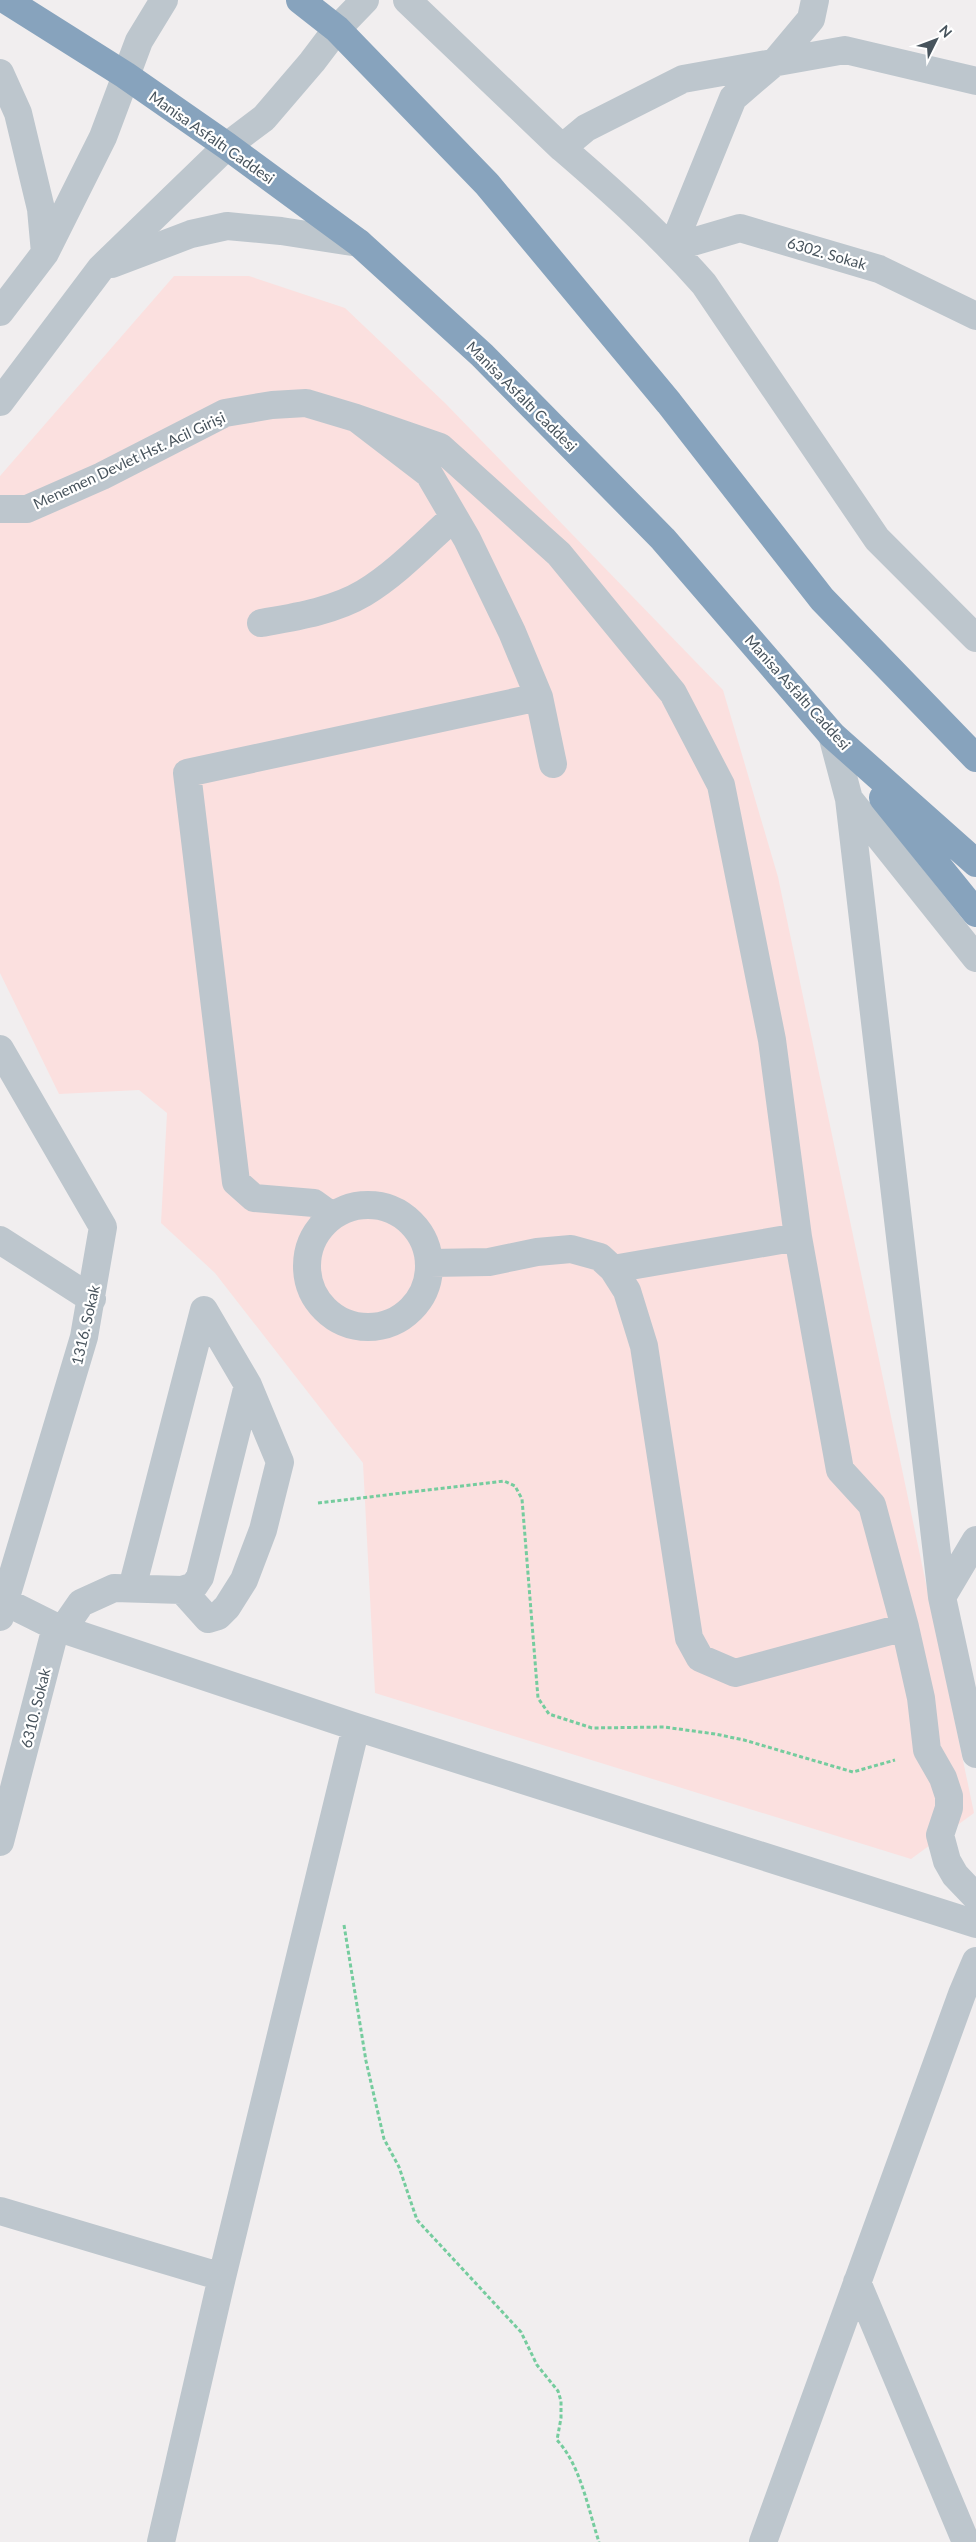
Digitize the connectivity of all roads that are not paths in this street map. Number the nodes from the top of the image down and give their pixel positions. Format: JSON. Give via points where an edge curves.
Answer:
{"nodes":[{"id":1,"x":6,"y":0,"type":"edge"},
{"id":2,"x":164,"y":0,"type":"edge"},
{"id":3,"x":300,"y":0,"type":"edge"},
{"id":4,"x":365,"y":0,"type":"edge"},
{"id":5,"x":407,"y":0,"type":"edge"},
{"id":6,"x":815,"y":0,"type":"edge"},
{"id":7,"x":337,"y":29,"type":"junction"},
{"id":8,"x":776,"y":62,"type":"junction"},
{"id":9,"x":0,"y":73,"type":"edge"},
{"id":10,"x":125,"y":75,"type":"junction"},
{"id":11,"x":976,"y":81,"type":"edge"},
{"id":12,"x":226,"y":146,"type":"junction"},
{"id":13,"x":562,"y":148,"type":"junction"},
{"id":14,"x":359,"y":243,"type":"junction"},
{"id":15,"x":672,"y":248,"type":"junction"},
{"id":16,"x":45,"y":253,"type":"junction"},
{"id":17,"x":101,"y":268,"type":"junction"},
{"id":18,"x":0,"y":312,"type":"edge"},
{"id":19,"x":976,"y":316,"type":"edge"},
{"id":20,"x":0,"y":402,"type":"edge"},
{"id":21,"x":356,"y":418,"type":"junction"},
{"id":22,"x":0,"y":509,"type":"edge"},
{"id":23,"x":454,"y":517,"type":"junction"},
{"id":24,"x":261,"y":624,"type":"dead end"},
{"id":25,"x":976,"y":638,"type":"edge"},
{"id":26,"x":539,"y":697,"type":"junction"},
{"id":27,"x":832,"y":734,"type":"junction"},
{"id":28,"x":976,"y":758,"type":"edge"},
{"id":29,"x":553,"y":764,"type":"dead end"},
{"id":30,"x":848,"y":799,"type":"junction"},
{"id":31,"x":976,"y":863,"type":"edge"},
{"id":32,"x":976,"y":913,"type":"edge"},
{"id":33,"x":976,"y":958,"type":"edge"},
{"id":34,"x":0,"y":1049,"type":"edge"},
{"id":35,"x":332,"y":1216,"type":"junction"},
{"id":36,"x":798,"y":1237,"type":"junction"},
{"id":37,"x":0,"y":1240,"type":"edge"},
{"id":38,"x":430,"y":1263,"type":"junction"},
{"id":39,"x":613,"y":1269,"type":"junction"},
{"id":40,"x":92,"y":1299,"type":"junction"},
{"id":41,"x":248,"y":1384,"type":"junction"},
{"id":42,"x":976,"y":1540,"type":"edge"},
{"id":43,"x":132,"y":1588,"type":"junction"},
{"id":44,"x":182,"y":1590,"type":"junction"},
{"id":45,"x":942,"y":1597,"type":"junction"},
{"id":46,"x":2,"y":1606,"type":"edge"},
{"id":47,"x":905,"y":1627,"type":"junction"},
{"id":48,"x":59,"y":1628,"type":"junction"},
{"id":49,"x":356,"y":1727,"type":"junction"},
{"id":50,"x":976,"y":1754,"type":"edge"},
{"id":51,"x":0,"y":1842,"type":"edge"},
{"id":52,"x":976,"y":1897,"type":"edge"},
{"id":53,"x":976,"y":1924,"type":"edge"},
{"id":54,"x":976,"y":1961,"type":"edge"},
{"id":55,"x":0,"y":2211,"type":"edge"},
{"id":56,"x":222,"y":2277,"type":"junction"},
{"id":57,"x":857,"y":2282,"type":"junction"},
{"id":58,"x":161,"y":2542,"type":"edge"},
{"id":59,"x":763,"y":2542,"type":"edge"},
{"id":60,"x":966,"y":2542,"type":"edge"}],
"edges":[{"from":1,"to":10,"type":"highway","name":"Manisa Asfaltı Caddesi"},
{"from":2,"to":10,"type":"street","via":[[139,41]]},
{"from":3,"to":7,"type":"highway"},
{"from":4,"to":7,"type":"street"},
{"from":5,"to":13,"type":"street"},
{"from":6,"to":8,"type":"street","via":[[811,20]]},
{"from":7,"to":12,"type":"street","via":[[264,118]]},
{"from":7,"to":28,"type":"highway","via":[[487,184],[669,403],[822,599]]},
{"from":8,"to":11,"type":"street","via":[[845,50]]},
{"from":8,"to":13,"type":"street","via":[[683,79],[586,128]]},
{"from":8,"to":15,"type":"street","via":[[732,98]]},
{"from":9,"to":16,"type":"street","via":[[18,113],[41,209]]},
{"from":10,"to":12,"type":"highway","name":"Manisa Asfaltı Caddesi"},
{"from":10,"to":16,"type":"street","via":[[103,137]]},
{"from":12,"to":14,"type":"highway","name":"Manisa Asfaltı Caddesi"},
{"from":12,"to":17,"type":"street"},
{"from":13,"to":15,"type":"street","via":[[632,208]]},
{"from":14,"to":17,"type":"street","via":[[227,226],[191,234]]},
{"from":14,"to":27,"type":"highway","name":"Manisa Asfaltı Caddesi","via":[[482,355],[663,539]]},
{"from":15,"to":19,"type":"street","name":"6302. Sokak","via":[[740,228],[879,269]]},
{"from":15,"to":25,"type":"street","via":[[704,284],[877,539]]},
{"from":16,"to":18,"type":"street"},
{"from":17,"to":20,"type":"street"},
{"from":21,"to":22,"type":"street","name":"Menemen Devlet Hst. Acil Girişi","via":[[306,403],[226,413],[102,476],[27,509]]},
{"from":21,"to":23,"type":"street","name":"Menemen Devlet Hst. Acil Girişi","via":[[429,474]]},
{"from":21,"to":36,"type":"street","via":[[440,447],[559,554],[673,693],[721,785],[772,1040]]},
{"from":23,"to":24,"type":"street","via":[[389,576],[362,594],[332,606]]},
{"from":23,"to":26,"type":"street","name":"Menemen Devlet Hst. Acil Girişi","via":[[512,632]]},
{"from":26,"to":29,"type":"street","name":"Menemen Devlet Hst. Acil Girişi"},
{"from":26,"to":35,"type":"street","via":[[187,773],[236,1182],[254,1198],[314,1203]]},
{"from":27,"to":30,"type":"street"},
{"from":27,"to":31,"type":"highway","name":"Manisa Asfaltı Caddesi"},
{"from":27,"to":32,"type":"highway"},
{"from":30,"to":33,"type":"street"},
{"from":30,"to":45,"type":"street"},
{"from":34,"to":40,"type":"street","name":"1316. Sokak","via":[[103,1227]]},
{"from":35,"to":38,"type":"street","via":[[349,1207],[368,1204],[404,1215],[417,1228],[426,1245]]},
{"from":35,"to":38,"type":"street","via":[[317,1230],[308,1250],[306,1271],[312,1292],[320,1304],[341,1322],[362,1328],[383,1327],[402,1318],[418,1303],[427,1285]]},
{"from":36,"to":39,"type":"street"},
{"from":36,"to":47,"type":"street","via":[[840,1470],[872,1505]]},
{"from":37,"to":40,"type":"street"},
{"from":38,"to":39,"type":"street","via":[[489,1262],[571,1249],[600,1257]]},
{"from":39,"to":47,"type":"street","via":[[627,1291],[644,1346],[690,1638],[700,1658],[735,1673]]},
{"from":40,"to":46,"type":"street","name":"1316. Sokak","via":[[84,1337]]},
{"from":41,"to":43,"type":"street","via":[[204,1310]]},
{"from":41,"to":44,"type":"street","via":[[200,1577],[194,1586]]},
{"from":41,"to":44,"type":"street","via":[[280,1462],[263,1530],[244,1580],[228,1607],[218,1616],[208,1619]]},
{"from":42,"to":45,"type":"street"},
{"from":43,"to":44,"type":"street","name":"6310. Sokak"},
{"from":43,"to":48,"type":"street","name":"6310. Sokak","via":[[114,1588],[80,1603]]},
{"from":45,"to":50,"type":"street"},
{"from":46,"to":48,"type":"street"},
{"from":47,"to":52,"type":"street","via":[[921,1698],[927,1750],[949,1796],[949,1808],[940,1835],[947,1861],[955,1875]]},
{"from":48,"to":49,"type":"street"},
{"from":48,"to":51,"type":"street","name":"6310. Sokak"},
{"from":49,"to":53,"type":"street"},
{"from":49,"to":56,"type":"street"},
{"from":54,"to":57,"type":"street"},
{"from":55,"to":56,"type":"street"},
{"from":56,"to":58,"type":"street"},
{"from":57,"to":59,"type":"street"},
{"from":57,"to":60,"type":"street"}]}
